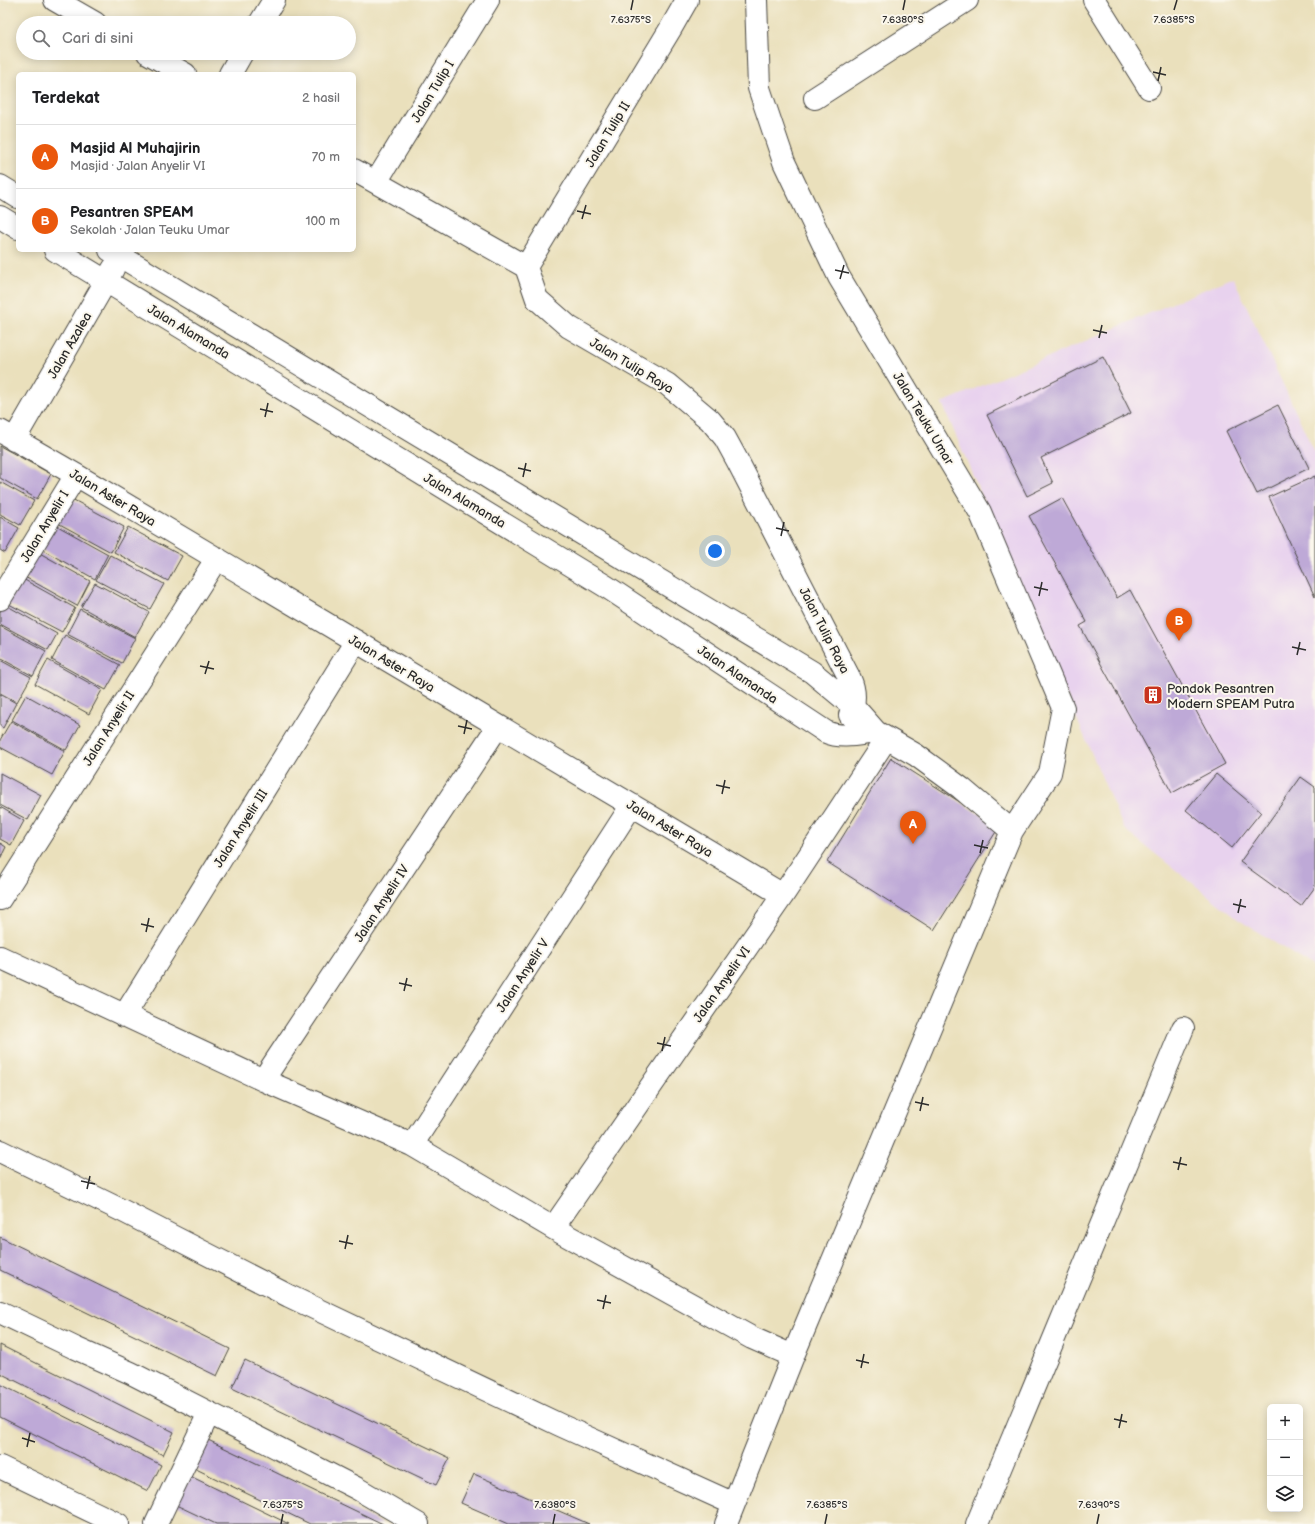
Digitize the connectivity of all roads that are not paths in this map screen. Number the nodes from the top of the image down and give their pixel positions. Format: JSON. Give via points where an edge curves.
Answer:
{"nodes":[{"id":1,"x":274,"y":0,"type":"edge"},
{"id":2,"x":488,"y":0,"type":"edge"},
{"id":3,"x":687,"y":0,"type":"edge"},
{"id":4,"x":756,"y":0,"type":"edge"},
{"id":5,"x":967,"y":0,"type":"edge"},
{"id":6,"x":1094,"y":0,"type":"edge"},
{"id":7,"x":58,"y":1,"type":"edge"},
{"id":8,"x":83,"y":16,"type":"edge"},
{"id":9,"x":264,"y":16,"type":"edge"},
{"id":10,"x":160,"y":60,"type":"edge"},
{"id":11,"x":238,"y":60,"type":"edge"},
{"id":12,"x":181,"y":72,"type":"edge"},
{"id":13,"x":231,"y":72,"type":"edge"},
{"id":14,"x":1149,"y":88,"type":"dead end"},
{"id":15,"x":815,"y":98,"type":"dead end"},
{"id":16,"x":356,"y":171,"type":"edge"},
{"id":17,"x":376,"y":182,"type":"junction"},
{"id":18,"x":0,"y":186,"type":"edge"},
{"id":19,"x":16,"y":196,"type":"edge"},
{"id":20,"x":0,"y":217,"type":"edge"},
{"id":21,"x":16,"y":227,"type":"edge"},
{"id":22,"x":58,"y":252,"type":"edge"},
{"id":23,"x":118,"y":252,"type":"edge"},
{"id":24,"x":526,"y":267,"type":"junction"},
{"id":25,"x":106,"y":281,"type":"junction"},
{"id":26,"x":7,"y":435,"type":"edge"},
{"id":27,"x":76,"y":475,"type":"junction"},
{"id":28,"x":216,"y":558,"type":"junction"},
{"id":29,"x":0,"y":599,"type":"edge"},
{"id":30,"x":356,"y":641,"type":"junction"},
{"id":31,"x":854,"y":707,"type":"junction"},
{"id":32,"x":498,"y":726,"type":"junction"},
{"id":33,"x":881,"y":735,"type":"junction"},
{"id":34,"x":841,"y":736,"type":"junction"},
{"id":35,"x":632,"y":805,"type":"junction"},
{"id":36,"x":1012,"y":831,"type":"junction"},
{"id":37,"x":783,"y":895,"type":"junction"},
{"id":38,"x":0,"y":899,"type":"edge"},
{"id":39,"x":0,"y":957,"type":"edge"},
{"id":40,"x":124,"y":1016,"type":"junction"},
{"id":41,"x":1183,"y":1028,"type":"dead end"},
{"id":42,"x":263,"y":1080,"type":"junction"},
{"id":43,"x":412,"y":1145,"type":"junction"},
{"id":44,"x":0,"y":1151,"type":"edge"},
{"id":45,"x":553,"y":1228,"type":"junction"},
{"id":46,"x":0,"y":1312,"type":"edge"},
{"id":47,"x":793,"y":1356,"type":"junction"},
{"id":48,"x":209,"y":1413,"type":"junction"},
{"id":49,"x":0,"y":1467,"type":"edge"},
{"id":50,"x":734,"y":1504,"type":"junction"},
{"id":51,"x":118,"y":1524,"type":"edge"},
{"id":52,"x":156,"y":1524,"type":"edge"},
{"id":53,"x":418,"y":1524,"type":"edge"},
{"id":54,"x":726,"y":1524,"type":"edge"},
{"id":55,"x":977,"y":1524,"type":"edge"}],
"edges":[{"from":1,"to":9,"type":"street"},
{"from":2,"to":17,"type":"street","name":"Jalan Tulip I"},
{"from":3,"to":24,"type":"street","name":"Jalan Tulip II"},
{"from":4,"to":36,"type":"street","name":"Jalan Teuku Umar","via":[[760,88],[784,162],[839,277],[980,512],[1063,708],[1050,773]]},
{"from":5,"to":15,"type":"street"},
{"from":6,"to":14,"type":"street"},
{"from":7,"to":8,"type":"street"},
{"from":10,"to":12,"type":"street"},
{"from":11,"to":13,"type":"street"},
{"from":16,"to":17,"type":"street"},
{"from":17,"to":24,"type":"street"},
{"from":18,"to":19,"type":"street"},
{"from":20,"to":21,"type":"street"},
{"from":22,"to":25,"type":"street","name":"Jalan Alamanda"},
{"from":23,"to":25,"type":"street","name":"Jalan Azalea"},
{"from":23,"to":31,"type":"street","via":[[812,672]]},
{"from":24,"to":31,"type":"street","name":"Jalan Tulip Raya","via":[[537,299],[569,327],[667,384],[710,420],[725,438],[850,679],[854,692]]},
{"from":25,"to":26,"type":"street","name":"Jalan Azalea"},
{"from":25,"to":34,"type":"street","name":"Jalan Alamanda","via":[[607,588],[826,732],[833,736]]},
{"from":26,"to":27,"type":"street","name":"Jalan Aster Raya"},
{"from":27,"to":28,"type":"street","name":"Jalan Aster Raya"},
{"from":27,"to":29,"type":"street","name":"Jalan Anyelir I"},
{"from":28,"to":30,"type":"street","name":"Jalan Aster Raya"},
{"from":28,"to":38,"type":"street","name":"Jalan Anyelir II"},
{"from":30,"to":32,"type":"street","name":"Jalan Aster Raya"},
{"from":30,"to":40,"type":"street","name":"Jalan Anyelir III"},
{"from":31,"to":33,"type":"street"},
{"from":31,"to":34,"type":"street"},
{"from":32,"to":35,"type":"street","name":"Jalan Aster Raya"},
{"from":32,"to":42,"type":"street","name":"Jalan Anyelir IV"},
{"from":33,"to":34,"type":"street","name":"Jalan Alamanda"},
{"from":33,"to":36,"type":"street","via":[[916,755],[961,788]]},
{"from":33,"to":37,"type":"street","name":"Jalan Anyelir VI"},
{"from":35,"to":37,"type":"street","name":"Jalan Aster Raya"},
{"from":35,"to":43,"type":"street","name":"Jalan Anyelir V"},
{"from":36,"to":47,"type":"street","name":"Jalan Teuku Umar"},
{"from":37,"to":45,"type":"street","name":"Jalan Anyelir VI"},
{"from":39,"to":40,"type":"street"},
{"from":40,"to":42,"type":"street"},
{"from":41,"to":55,"type":"street"},
{"from":42,"to":43,"type":"street"},
{"from":43,"to":45,"type":"street"},
{"from":44,"to":50,"type":"street","via":[[289,1296],[560,1425]]},
{"from":45,"to":47,"type":"street","via":[[752,1338]]},
{"from":46,"to":48,"type":"street","via":[[131,1373]]},
{"from":47,"to":50,"type":"street","name":"Jalan Teuku Umar"},
{"from":48,"to":52,"type":"street"},
{"from":48,"to":53,"type":"street","via":[[358,1489]]},
{"from":49,"to":51,"type":"street"},
{"from":50,"to":54,"type":"street","name":"Jalan Teuku Umar"}]}
